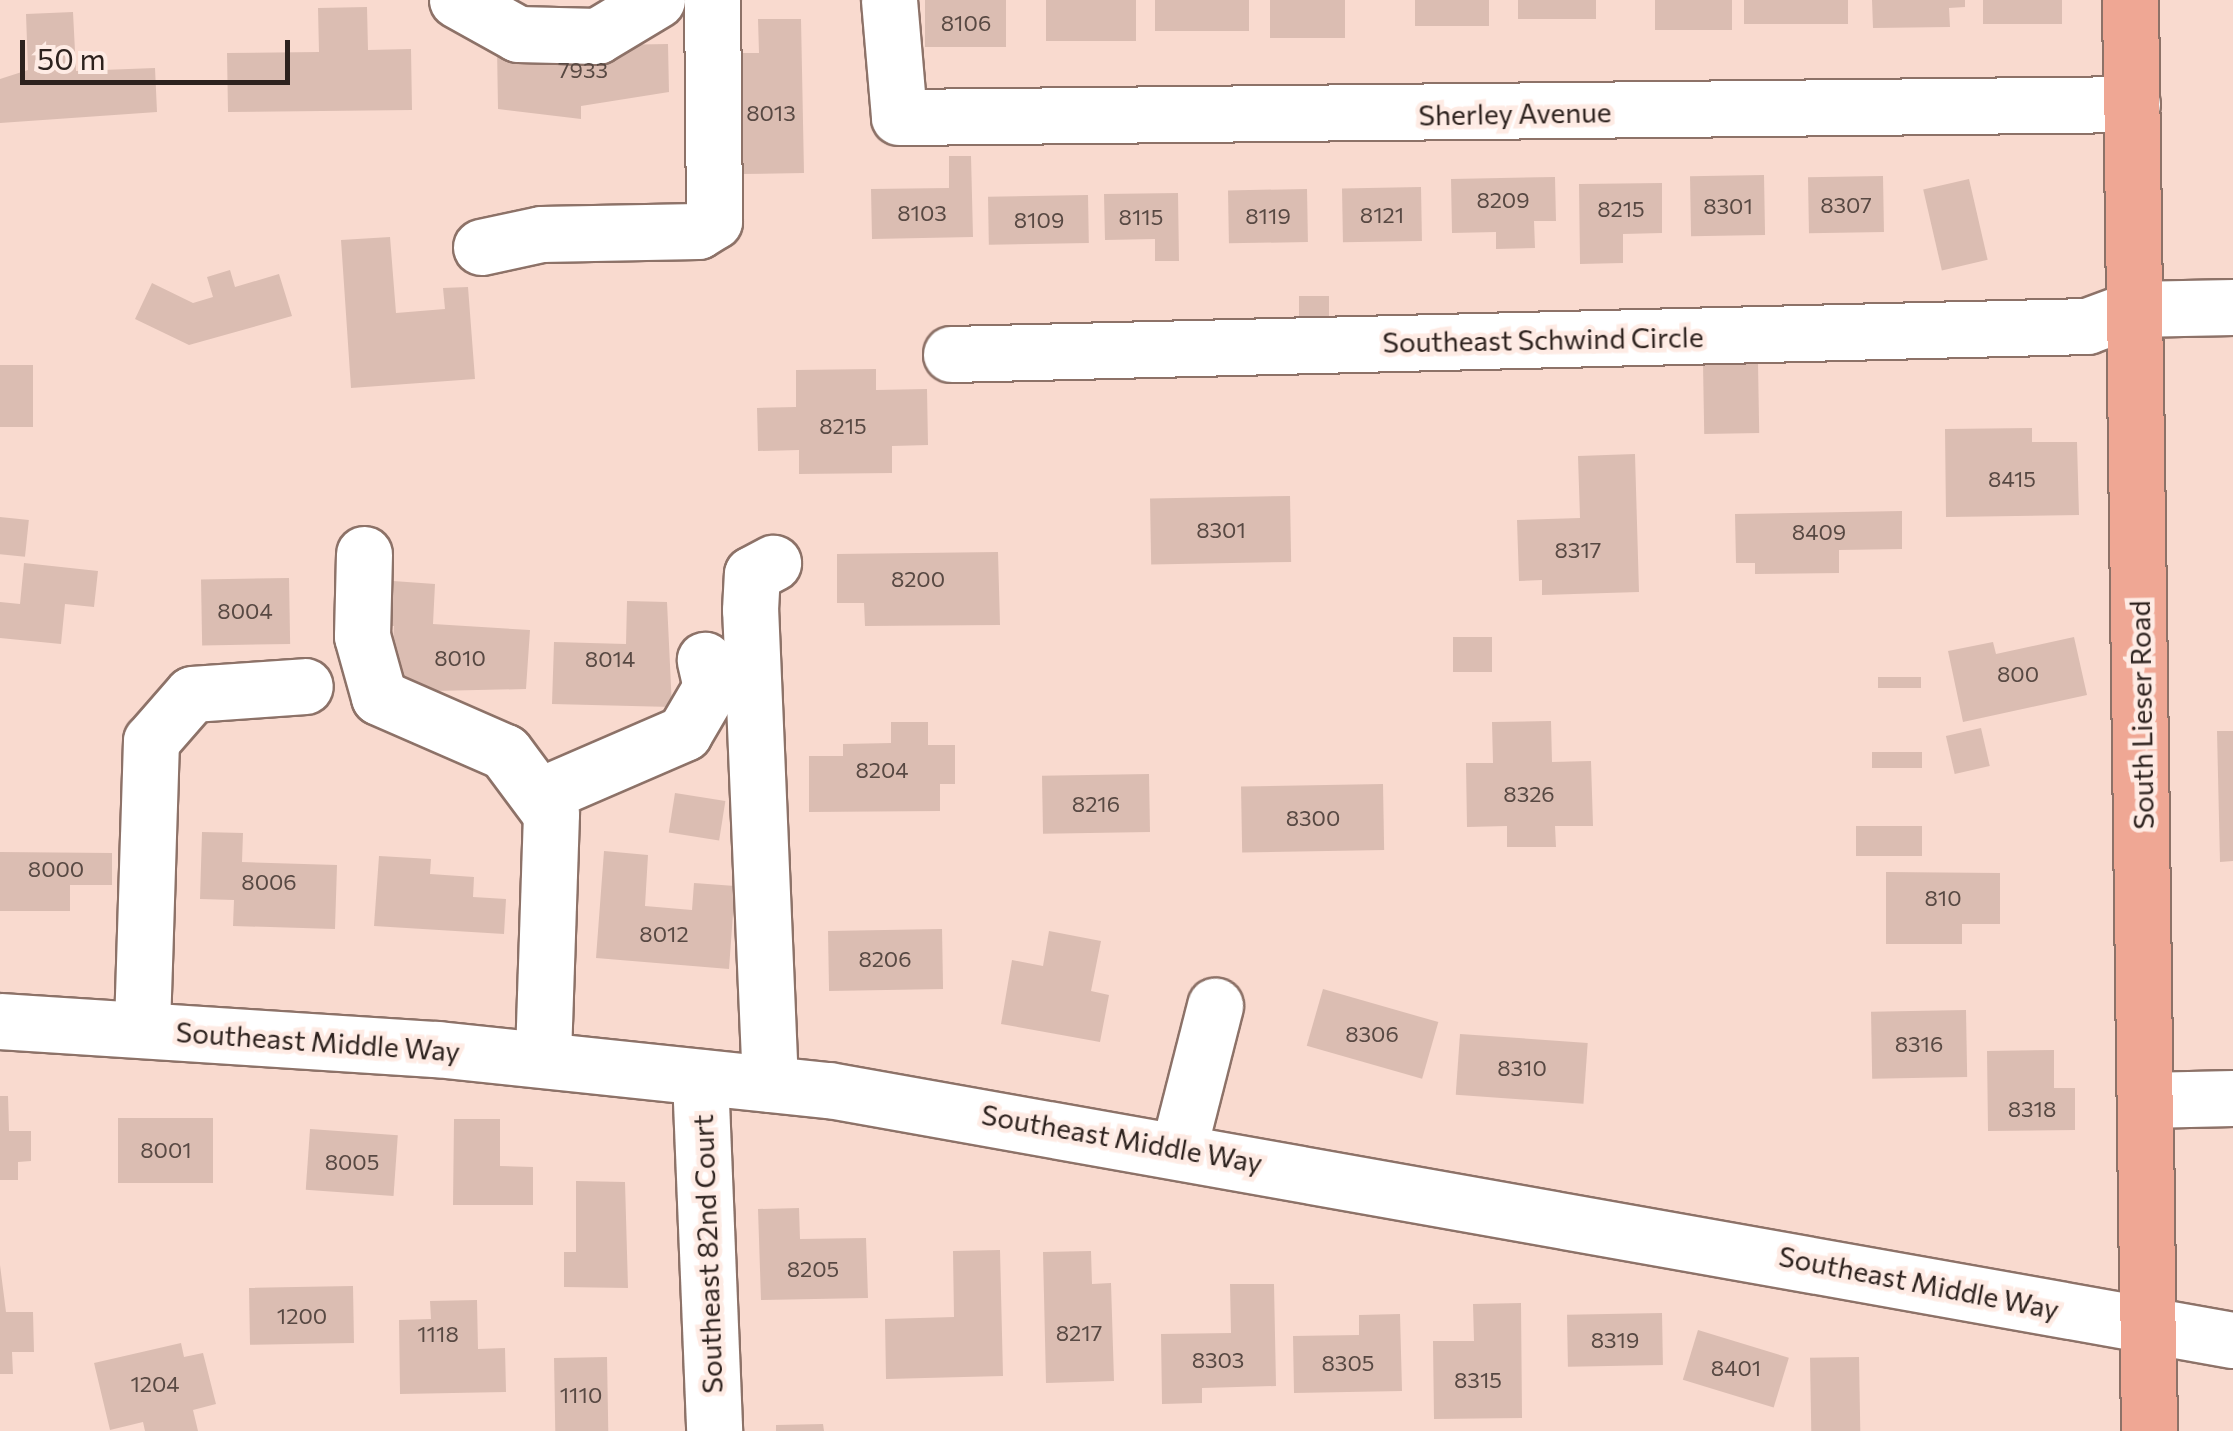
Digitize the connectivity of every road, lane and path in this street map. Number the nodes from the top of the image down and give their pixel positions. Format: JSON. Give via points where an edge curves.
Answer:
{"nodes":[{"id":1,"x":456,"y":0,"type":"edge"},
{"id":2,"x":656,"y":0,"type":"edge"},
{"id":3,"x":712,"y":0,"type":"edge"},
{"id":4,"x":889,"y":0,"type":"edge"},
{"id":5,"x":2130,"y":0,"type":"edge"},
{"id":6,"x":2132,"y":104,"type":"junction"},
{"id":7,"x":481,"y":247,"type":"dead end"},
{"id":8,"x":2233,"y":308,"type":"edge"},
{"id":9,"x":2133,"y":309,"type":"junction"},
{"id":10,"x":950,"y":354,"type":"dead end"},
{"id":11,"x":364,"y":554,"type":"dead end"},
{"id":12,"x":774,"y":563,"type":"dead end"},
{"id":13,"x":705,"y":660,"type":"dead end"},
{"id":14,"x":305,"y":686,"type":"dead end"},
{"id":15,"x":542,"y":794,"type":"junction"},
{"id":16,"x":1215,"y":1006,"type":"dead end"},
{"id":17,"x":0,"y":1020,"type":"edge"},
{"id":18,"x":142,"y":1027,"type":"junction"},
{"id":19,"x":543,"y":1059,"type":"junction"},
{"id":20,"x":700,"y":1077,"type":"junction"},
{"id":21,"x":770,"y":1084,"type":"junction"},
{"id":22,"x":2233,"y":1098,"type":"edge"},
{"id":23,"x":2146,"y":1100,"type":"junction"},
{"id":24,"x":1179,"y":1148,"type":"junction"},
{"id":25,"x":2148,"y":1325,"type":"junction"},
{"id":26,"x":2233,"y":1340,"type":"edge"},
{"id":27,"x":714,"y":1431,"type":"edge"},
{"id":28,"x":2149,"y":1431,"type":"edge"}],
"edges":[{"from":1,"to":2,"type":"street","via":[[518,34],[596,36]]},
{"from":3,"to":7,"type":"street","via":[[714,220],[698,231],[541,234]]},
{"from":4,"to":6,"type":"street","name":"Sherley Avenue","via":[[899,118]]},
{"from":5,"to":6,"type":"main road","name":"South Lieser Road"},
{"from":6,"to":9,"type":"main road","name":"South Lieser Road"},
{"from":8,"to":9,"type":"street"},
{"from":9,"to":10,"type":"street","name":"Southeast Schwind Circle","via":[[2087,326]]},
{"from":9,"to":23,"type":"main road","name":"South Lieser Road"},
{"from":11,"to":15,"type":"street","via":[[362,636],[379,697],[505,752]]},
{"from":12,"to":21,"type":"street","via":[[752,574],[750,610]]},
{"from":13,"to":15,"type":"street","via":[[711,687],[684,733]]},
{"from":14,"to":18,"type":"street","via":[[192,694],[151,740]]},
{"from":15,"to":19,"type":"street","via":[[551,814]]},
{"from":16,"to":24,"type":"street"},
{"from":17,"to":18,"type":"street","name":"Southeast Middle Way"},
{"from":18,"to":19,"type":"street","name":"Southeast Middle Way"},
{"from":19,"to":20,"type":"street","name":"Southeast Middle Way"},
{"from":20,"to":21,"type":"street","name":"Southeast Middle Way"},
{"from":20,"to":27,"type":"street","name":"Southeast 82nd Court"},
{"from":21,"to":24,"type":"street","name":"Southeast Middle Way"},
{"from":22,"to":23,"type":"street"},
{"from":23,"to":25,"type":"main road","name":"South Lieser Road"},
{"from":24,"to":25,"type":"street","name":"Southeast Middle Way"},
{"from":25,"to":26,"type":"street","name":"Southeast Middle Way"},
{"from":25,"to":28,"type":"main road","name":"South Lieser Road"}]}
